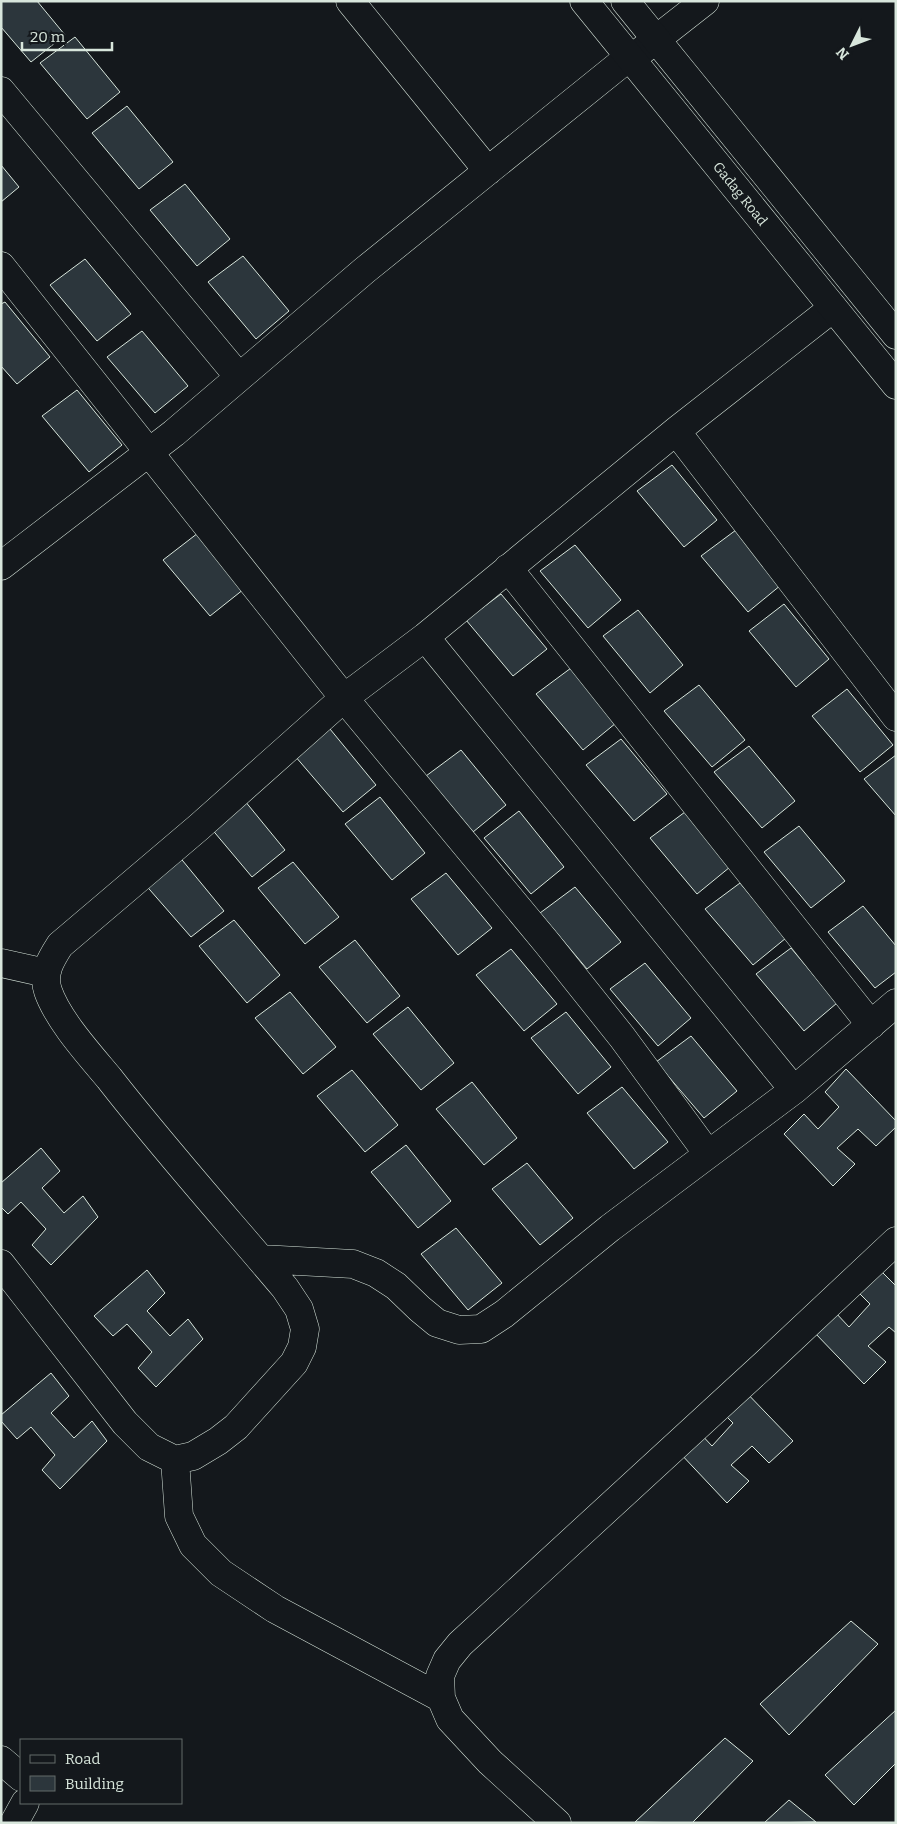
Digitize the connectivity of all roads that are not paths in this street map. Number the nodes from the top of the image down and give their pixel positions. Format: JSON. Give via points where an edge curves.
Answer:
{"nodes":[{"id":1,"x":350,"y":1,"type":"edge"},
{"id":2,"x":584,"y":1,"type":"edge"},
{"id":3,"x":625,"y":1,"type":"edge"},
{"id":4,"x":705,"y":1,"type":"edge"},
{"id":5,"x":656,"y":39,"type":"junction"},
{"id":6,"x":631,"y":58,"type":"junction"},
{"id":7,"x":1,"y":91,"type":"edge"},
{"id":8,"x":488,"y":171,"type":"junction"},
{"id":9,"x":1,"y":266,"type":"edge"},
{"id":10,"x":833,"y":308,"type":"junction"},
{"id":11,"x":896,"y":335,"type":"edge"},
{"id":12,"x":239,"y":377,"type":"junction"},
{"id":13,"x":896,"y":385,"type":"edge"},
{"id":14,"x":676,"y":431,"type":"junction"},
{"id":15,"x":150,"y":452,"type":"junction"},
{"id":16,"x":1,"y":566,"type":"edge"},
{"id":17,"x":508,"y":568,"type":"junction"},
{"id":18,"x":425,"y":637,"type":"junction"},
{"id":19,"x":344,"y":698,"type":"junction"},
{"id":20,"x":896,"y":717,"type":"edge"},
{"id":21,"x":1,"y":963,"type":"edge"},
{"id":22,"x":46,"y":973,"type":"junction"},
{"id":23,"x":896,"y":1003,"type":"edge"},
{"id":24,"x":871,"y":1025,"type":"junction"},
{"id":25,"x":794,"y":1090,"type":"junction"},
{"id":26,"x":708,"y":1154,"type":"junction"},
{"id":27,"x":896,"y":1240,"type":"edge"},
{"id":28,"x":261,"y":1259,"type":"junction"},
{"id":29,"x":1,"y":1264,"type":"edge"},
{"id":30,"x":175,"y":1460,"type":"junction"},
{"id":31,"x":441,"y":1698,"type":"junction"},
{"id":32,"x":1,"y":1760,"type":"edge"},
{"id":33,"x":20,"y":1776,"type":"edge"},
{"id":34,"x":24,"y":1804,"type":"edge"},
{"id":35,"x":14,"y":1823,"type":"edge"},
{"id":36,"x":557,"y":1823,"type":"edge"}],
"edges":[{"from":1,"to":8,"type":"main road"},
{"from":2,"to":6,"type":"main road","name":"Gadag Road"},
{"from":3,"to":5,"type":"main road"},
{"from":4,"to":5,"type":"main road"},
{"from":5,"to":6,"type":"main road"},
{"from":5,"to":11,"type":"main road"},
{"from":6,"to":8,"type":"main road"},
{"from":6,"to":10,"type":"main road","name":"Gadag Road"},
{"from":7,"to":12,"type":"main road"},
{"from":8,"to":12,"type":"main road"},
{"from":9,"to":15,"type":"main road"},
{"from":10,"to":13,"type":"main road","name":"Gadag Road"},
{"from":10,"to":14,"type":"main road"},
{"from":12,"to":15,"type":"main road"},
{"from":14,"to":17,"type":"main road"},
{"from":14,"to":20,"type":"main road"},
{"from":15,"to":16,"type":"main road"},
{"from":15,"to":19,"type":"main road"},
{"from":17,"to":18,"type":"main road"},
{"from":17,"to":24,"type":"main road"},
{"from":18,"to":19,"type":"main road"},
{"from":18,"to":25,"type":"main road"},
{"from":19,"to":22,"type":"main road","via":[[60,945]]},
{"from":19,"to":26,"type":"main road","via":[[610,1023]]},
{"from":21,"to":22,"type":"main road"},
{"from":22,"to":28,"type":"main road","via":[[48,990],[66,1023],[158,1140]]},
{"from":23,"to":24,"type":"main road"},
{"from":24,"to":25,"type":"main road"},
{"from":25,"to":26,"type":"main road"},
{"from":26,"to":28,"type":"main road","via":[[481,1329],[459,1330],[437,1323],[396,1286],[353,1264]]},
{"from":27,"to":31,"type":"main road","via":[[460,1644],[447,1660],[440,1676]]},
{"from":28,"to":30,"type":"main road","via":[[299,1309],[305,1329],[302,1347],[294,1363],[236,1427],[194,1456]]},
{"from":29,"to":30,"type":"main road","via":[[125,1423],[149,1446]]},
{"from":30,"to":31,"type":"main road","via":[[179,1516],[193,1545],[222,1573],[275,1609]]},
{"from":31,"to":36,"type":"main road","via":[[450,1719],[490,1762]]},
{"from":32,"to":33,"type":"main road"},
{"from":34,"to":35,"type":"main road"}]}
